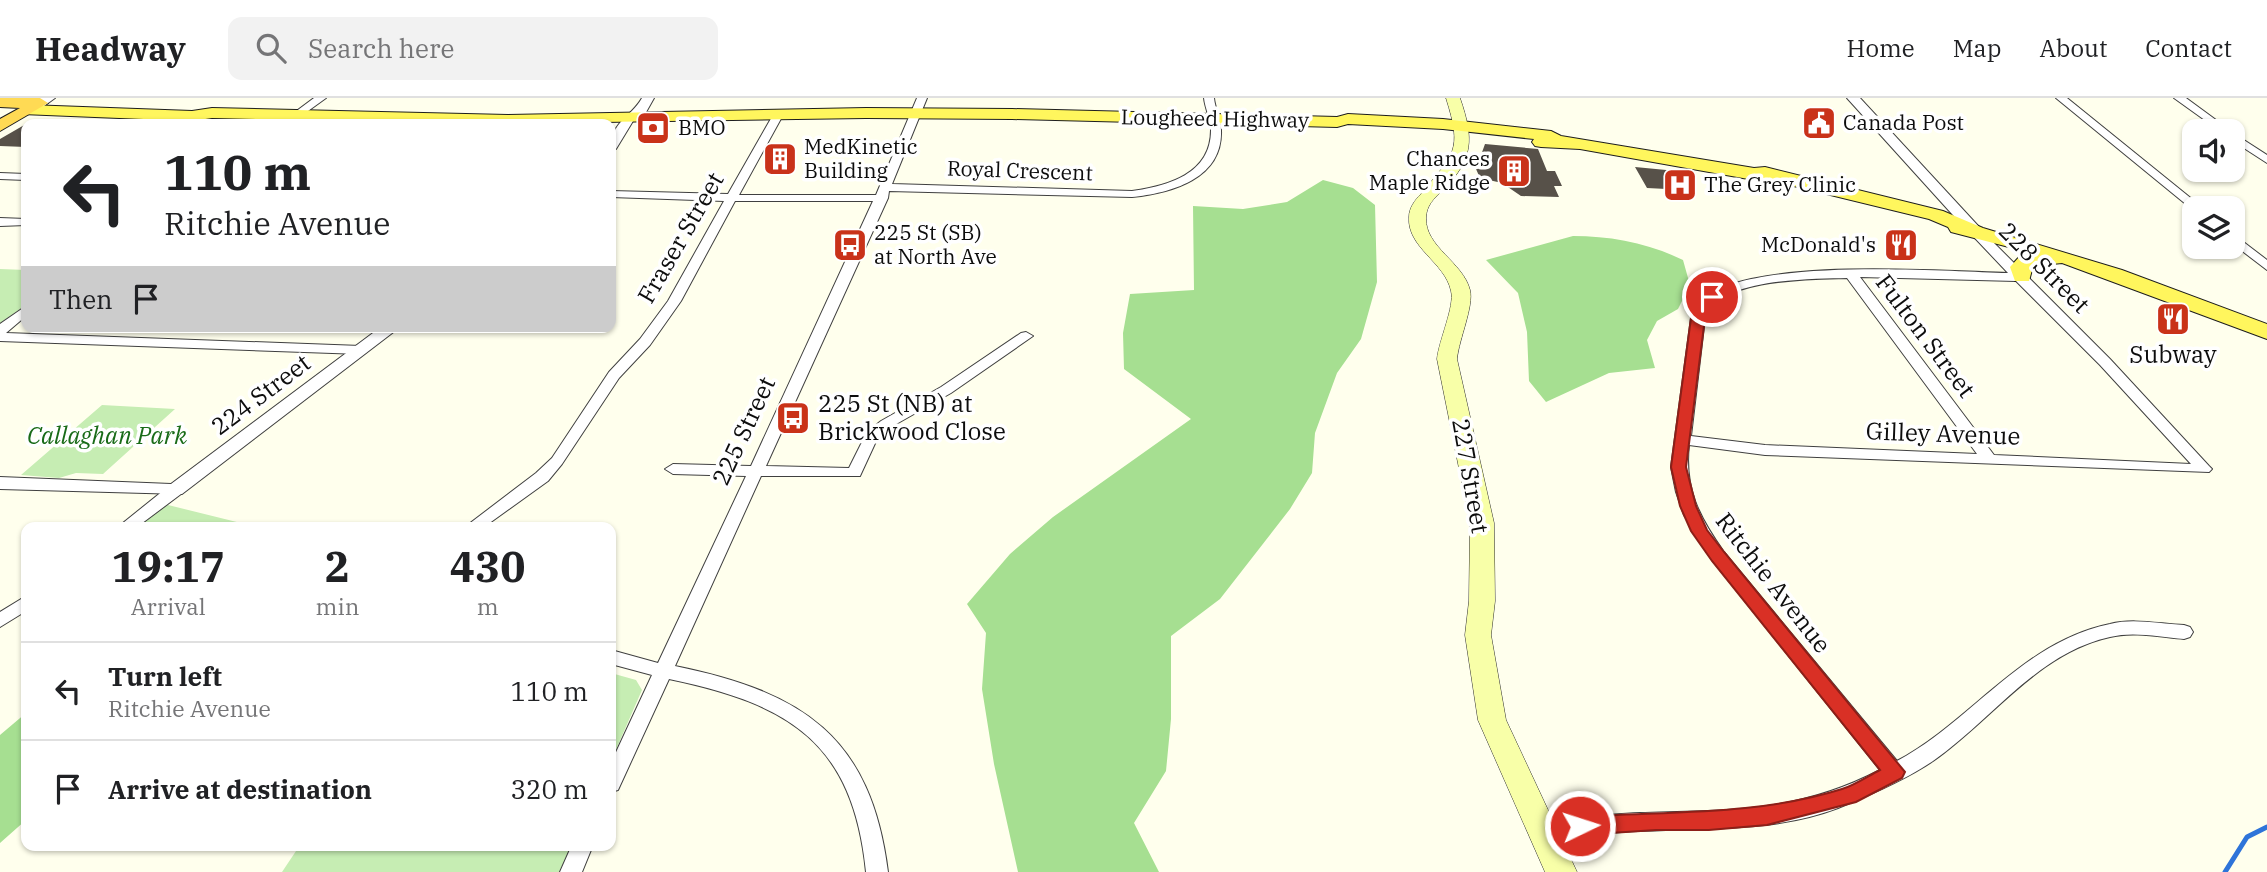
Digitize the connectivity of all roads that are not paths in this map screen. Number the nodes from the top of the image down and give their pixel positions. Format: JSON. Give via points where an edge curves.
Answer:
{"nodes":[{"id":1,"x":321,"y":98,"type":"edge"},
{"id":2,"x":637,"y":98,"type":"edge"},
{"id":3,"x":649,"y":98,"type":"edge"},
{"id":4,"x":1209,"y":98,"type":"edge"},
{"id":5,"x":1453,"y":98,"type":"edge"},
{"id":6,"x":1853,"y":98,"type":"edge"},
{"id":7,"x":2061,"y":98,"type":"edge"},
{"id":8,"x":2179,"y":98,"type":"edge"},
{"id":9,"x":0,"y":102,"type":"edge"},
{"id":10,"x":39,"y":104,"type":"edge"},
{"id":11,"x":919,"y":106,"type":"edge"},
{"id":12,"x":778,"y":116,"type":"junction"},
{"id":13,"x":1212,"y":118,"type":"junction"},
{"id":14,"x":280,"y":119,"type":"edge"},
{"id":15,"x":292,"y":119,"type":"edge"},
{"id":16,"x":616,"y":119,"type":"edge"},
{"id":17,"x":628,"y":119,"type":"junction"},
{"id":18,"x":2209,"y":119,"type":"edge"},
{"id":19,"x":3,"y":120,"type":"edge"},
{"id":20,"x":1462,"y":130,"type":"junction"},
{"id":21,"x":616,"y":138,"type":"edge"},
{"id":22,"x":1556,"y":141,"type":"joint"},
{"id":23,"x":2245,"y":144,"type":"edge"},
{"id":24,"x":2267,"y":160,"type":"edge"},
{"id":25,"x":1754,"y":174,"type":"junction"},
{"id":26,"x":0,"y":176,"type":"edge"},
{"id":27,"x":21,"y":177,"type":"edge"},
{"id":28,"x":883,"y":192,"type":"junction"},
{"id":29,"x":616,"y":194,"type":"edge"},
{"id":30,"x":1943,"y":194,"type":"junction"},
{"id":31,"x":2182,"y":196,"type":"edge"},
{"id":32,"x":730,"y":198,"type":"junction"},
{"id":33,"x":1907,"y":207,"type":"junction"},
{"id":34,"x":0,"y":222,"type":"edge"},
{"id":35,"x":21,"y":222,"type":"edge"},
{"id":36,"x":1976,"y":232,"type":"junction"},
{"id":37,"x":2245,"y":248,"type":"edge"},
{"id":38,"x":2063,"y":258,"type":"junction"},
{"id":39,"x":2267,"y":266,"type":"edge"},
{"id":40,"x":1852,"y":274,"type":"junction"},
{"id":41,"x":2022,"y":277,"type":"junction"},
{"id":42,"x":21,"y":314,"type":"edge"},
{"id":43,"x":0,"y":331,"type":"edge"},
{"id":44,"x":2267,"y":332,"type":"edge"},
{"id":45,"x":384,"y":333,"type":"edge"},
{"id":46,"x":1026,"y":336,"type":"dead end"},
{"id":47,"x":0,"y":337,"type":"edge"},
{"id":48,"x":361,"y":350,"type":"junction"},
{"id":49,"x":1681,"y":439,"type":"junction"},
{"id":50,"x":1988,"y":458,"type":"junction"},
{"id":51,"x":673,"y":469,"type":"dead end"},
{"id":52,"x":2204,"y":469,"type":"joint"},
{"id":53,"x":754,"y":471,"type":"junction"},
{"id":54,"x":0,"y":483,"type":"edge"},
{"id":55,"x":175,"y":490,"type":"junction"},
{"id":56,"x":133,"y":522,"type":"edge"},
{"id":57,"x":480,"y":522,"type":"edge"},
{"id":58,"x":21,"y":606,"type":"edge"},
{"id":59,"x":0,"y":621,"type":"edge"},
{"id":60,"x":2184,"y":632,"type":"dead end"},
{"id":61,"x":616,"y":659,"type":"edge"},
{"id":62,"x":662,"y":671,"type":"junction"},
{"id":63,"x":1894,"y":772,"type":"junction"},
{"id":64,"x":616,"y":773,"type":"edge"},
{"id":65,"x":1543,"y":830,"type":"junction"},
{"id":66,"x":580,"y":851,"type":"edge"},
{"id":67,"x":571,"y":872,"type":"edge"},
{"id":68,"x":877,"y":872,"type":"edge"},
{"id":69,"x":1561,"y":872,"type":"edge"}],
"edges":[{"from":1,"to":15,"type":"street"},
{"from":2,"to":17,"type":"street"},
{"from":3,"to":17,"type":"street"},
{"from":4,"to":13,"type":"street","name":"Royal Crescent"},
{"from":5,"to":20,"type":"main road","name":"227 Street"},
{"from":6,"to":30,"type":"street","name":"228 Street"},
{"from":7,"to":31,"type":"street"},
{"from":8,"to":18,"type":"street"},
{"from":9,"to":10,"type":"highway","name":"Lougheed Highway"},
{"from":10,"to":14,"type":"main road","name":"Lougheed Highway"},
{"from":10,"to":19,"type":"highway"},
{"from":11,"to":12,"type":"main road","name":"Lougheed Highway"},
{"from":11,"to":13,"type":"main road","name":"Lougheed Highway"},
{"from":11,"to":28,"type":"street","name":"225 Street"},
{"from":12,"to":17,"type":"main road","name":"Lougheed Highway"},
{"from":12,"to":32,"type":"street","name":"Fraser Street"},
{"from":13,"to":20,"type":"main road","name":"Lougheed Highway"},
{"from":13,"to":28,"type":"street","name":"Royal Crescent","via":[[1216,138],[1209,164],[1191,178],[1155,191]]},
{"from":16,"to":17,"type":"main road","name":"Lougheed Highway"},
{"from":17,"to":21,"type":"street"},
{"from":20,"to":22,"type":"main road","name":"Lougheed Highway"},
{"from":20,"to":65,"type":"main road","name":"227 Street","via":[[1460,161],[1424,200],[1418,223],[1462,294],[1447,359],[1482,523],[1478,635],[1492,720]]},
{"from":22,"to":25,"type":"main road","name":"Lougheed Highway"},
{"from":23,"to":24,"type":"street"},
{"from":25,"to":33,"type":"main road","name":"Lougheed Highway"},
{"from":25,"to":36,"type":"main road","name":"Lougheed Highway","via":[[1759,180]]},
{"from":26,"to":27,"type":"street"},
{"from":28,"to":32,"type":"street","name":"Royal Crescent"},
{"from":28,"to":53,"type":"street","name":"225 Street"},
{"from":29,"to":32,"type":"street","name":"Royal Crescent"},
{"from":30,"to":33,"type":"main road","via":[[1928,205]]},
{"from":30,"to":36,"type":"street","name":"228 Street"},
{"from":32,"to":57,"type":"street","name":"Fraser Street","via":[[674,301],[614,375],[557,461]]},
{"from":33,"to":36,"type":"main road","name":"Lougheed Highway"},
{"from":34,"to":35,"type":"street"},
{"from":36,"to":38,"type":"main road","name":"Lougheed Highway"},
{"from":36,"to":41,"type":"street","name":"228 Street"},
{"from":37,"to":39,"type":"street"},
{"from":38,"to":41,"type":"main road","via":[[2027,260],[2020,267]]},
{"from":38,"to":44,"type":"main road","name":"Lougheed Highway"},
{"from":40,"to":41,"type":"street","name":"Ritchie Avenue"},
{"from":40,"to":49,"type":"street","name":"Ritchie Avenue","via":[[1801,274],[1746,285],[1702,305]]},
{"from":40,"to":50,"type":"street","name":"Fulton Street"},
{"from":41,"to":52,"type":"street","name":"228 Street"},
{"from":42,"to":43,"type":"street"},
{"from":45,"to":48,"type":"street","name":"224 Street"},
{"from":46,"to":53,"type":"street","via":[[886,424],[873,435],[854,473]]},
{"from":47,"to":48,"type":"street"},
{"from":48,"to":55,"type":"street","name":"224 Street"},
{"from":49,"to":50,"type":"street","name":"Gilley Avenue","via":[[1765,450]]},
{"from":49,"to":63,"type":"street","name":"Ritchie Avenue","via":[[1682,487],[1700,531]]},
{"from":50,"to":52,"type":"street","name":"Gilley Avenue"},
{"from":51,"to":53,"type":"street"},
{"from":53,"to":62,"type":"street","name":"225 Street"},
{"from":54,"to":55,"type":"street"},
{"from":55,"to":56,"type":"street","name":"224 Street"},
{"from":58,"to":59,"type":"street"},
{"from":60,"to":63,"type":"street","via":[[2127,628],[2069,643],[1937,747]]},
{"from":61,"to":62,"type":"street"},
{"from":62,"to":64,"type":"street","name":"225 Street"},
{"from":62,"to":68,"type":"street","via":[[754,694],[786,710],[830,746],[858,789]]},
{"from":63,"to":65,"type":"street","via":[[1848,796],[1767,816]]},
{"from":65,"to":69,"type":"main road","name":"227 Street"},
{"from":66,"to":67,"type":"street"}]}
